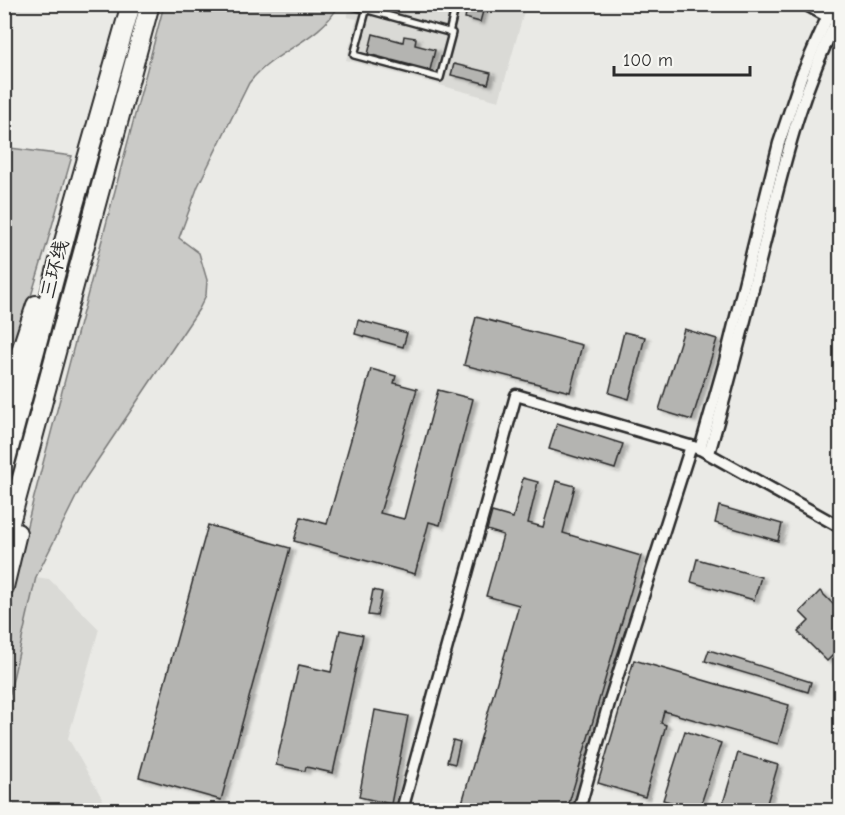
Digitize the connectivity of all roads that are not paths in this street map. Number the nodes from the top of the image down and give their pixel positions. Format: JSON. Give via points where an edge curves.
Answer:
{"nodes":[{"id":1,"x":131,"y":4,"type":"edge"},
{"id":2,"x":150,"y":4,"type":"edge"},
{"id":3,"x":346,"y":4,"type":"edge"},
{"id":4,"x":456,"y":4,"type":"edge"},
{"id":5,"x":810,"y":4,"type":"edge"},
{"id":6,"x":366,"y":11,"type":"junction"},
{"id":7,"x":836,"y":14,"type":"edge"},
{"id":8,"x":449,"y":33,"type":"junction"},
{"id":9,"x":63,"y":246,"type":"junction"},
{"id":10,"x":4,"y":403,"type":"edge"},
{"id":11,"x":700,"y":449,"type":"junction"},
{"id":12,"x":25,"y":466,"type":"junction"},
{"id":13,"x":4,"y":467,"type":"edge"},
{"id":14,"x":840,"y":527,"type":"edge"},
{"id":15,"x":4,"y":545,"type":"edge"},
{"id":16,"x":4,"y":587,"type":"edge"},
{"id":17,"x":402,"y":810,"type":"edge"},
{"id":18,"x":579,"y":810,"type":"edge"}],
"edges":[{"from":1,"to":9,"type":"highway","name":"三环线"},
{"from":2,"to":12,"type":"highway","name":"三环线"},
{"from":3,"to":6,"type":"lane"},
{"from":4,"to":8,"type":"lane"},
{"from":5,"to":7,"type":"main road"},
{"from":6,"to":8,"type":"lane"},
{"from":6,"to":8,"type":"lane","via":[[354,55],[440,78]]},
{"from":7,"to":11,"type":"street","via":[[790,141],[732,375]]},
{"from":7,"to":11,"type":"street","via":[[801,77],[778,142]]},
{"from":9,"to":10,"type":"highway","via":[[38,296]]},
{"from":9,"to":13,"type":"highway","name":"三环线"},
{"from":11,"to":14,"type":"street"},
{"from":11,"to":17,"type":"street","via":[[516,395]]},
{"from":11,"to":18,"type":"street","via":[[609,702]]},
{"from":12,"to":15,"type":"highway","name":"三环线"},
{"from":12,"to":16,"type":"highway","via":[[26,499]]}]}
